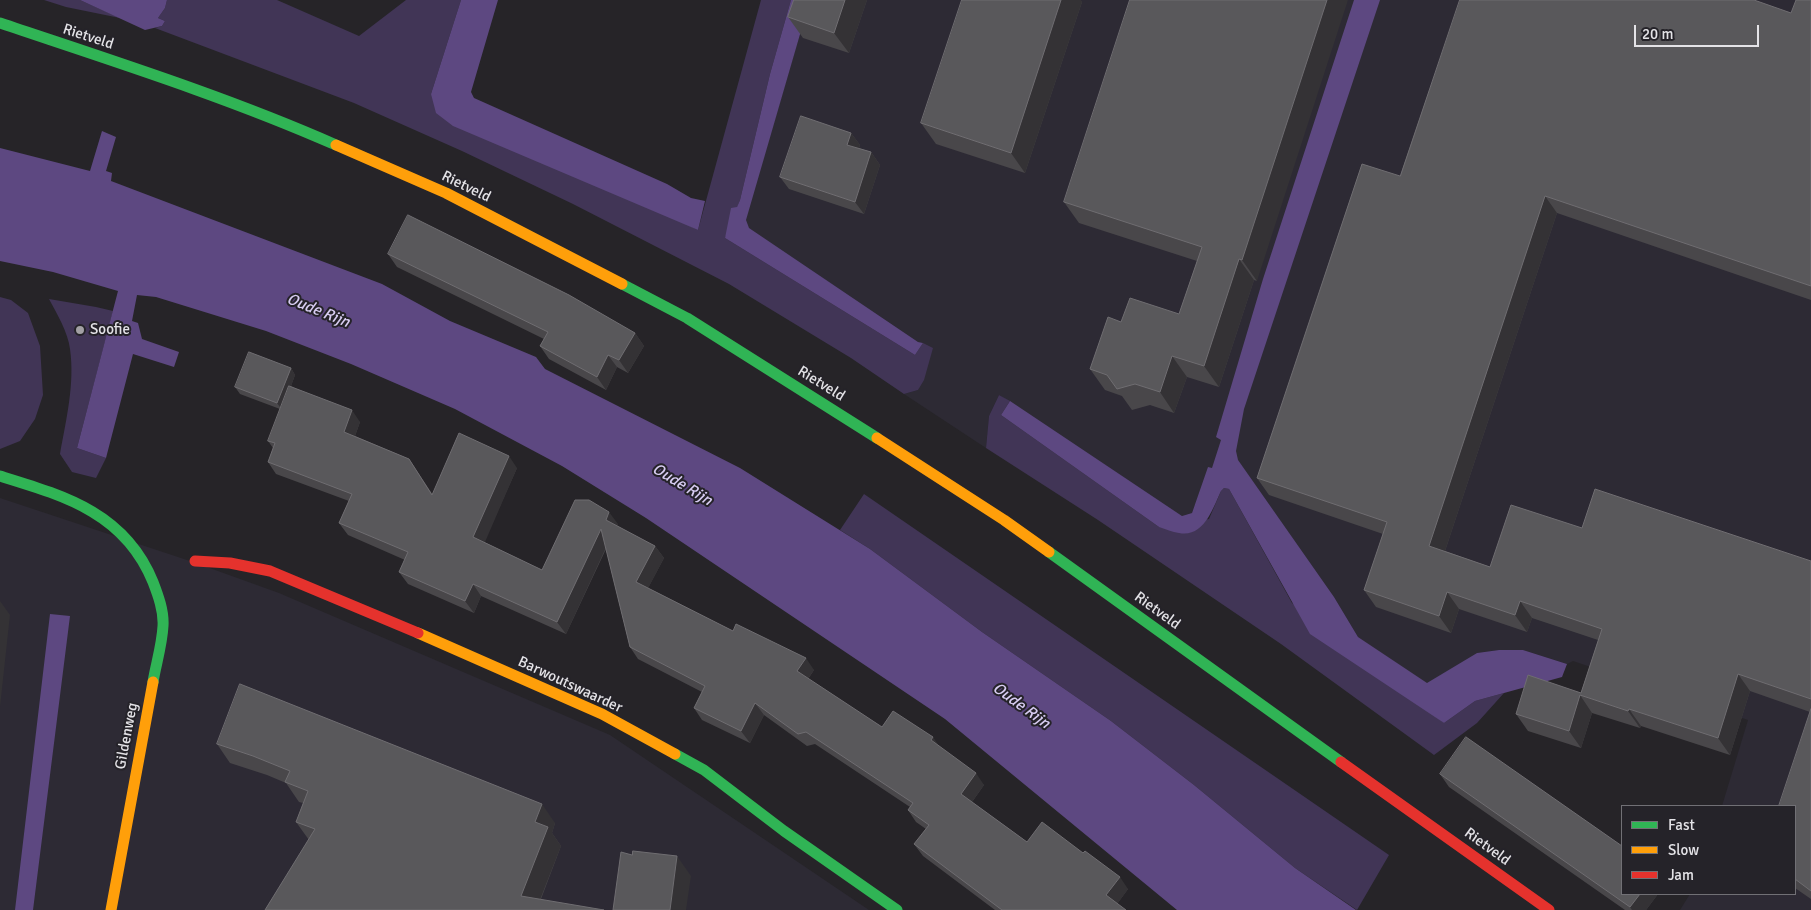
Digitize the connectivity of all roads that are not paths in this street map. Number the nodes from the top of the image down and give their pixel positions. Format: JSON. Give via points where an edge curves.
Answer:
{"nodes":[{"id":1,"x":0,"y":23,"type":"edge"},
{"id":2,"x":0,"y":476,"type":"edge"},
{"id":3,"x":195,"y":561,"type":"dead end"},
{"id":4,"x":111,"y":910,"type":"edge"},
{"id":5,"x":897,"y":910,"type":"edge"},
{"id":6,"x":1549,"y":910,"type":"edge"}],
"edges":[{"from":1,"to":6,"type":"main road","name":"Rietveld","via":[[291,125],[446,193],[687,318],[1004,520]]},
{"from":2,"to":4,"type":"main road","name":"Gildenweg","via":[[79,502],[106,518],[140,555],[159,596],[163,626]]},
{"from":3,"to":5,"type":"main road","name":"Barwoutswaarder","via":[[230,563],[270,571],[602,714],[704,770]]}]}
